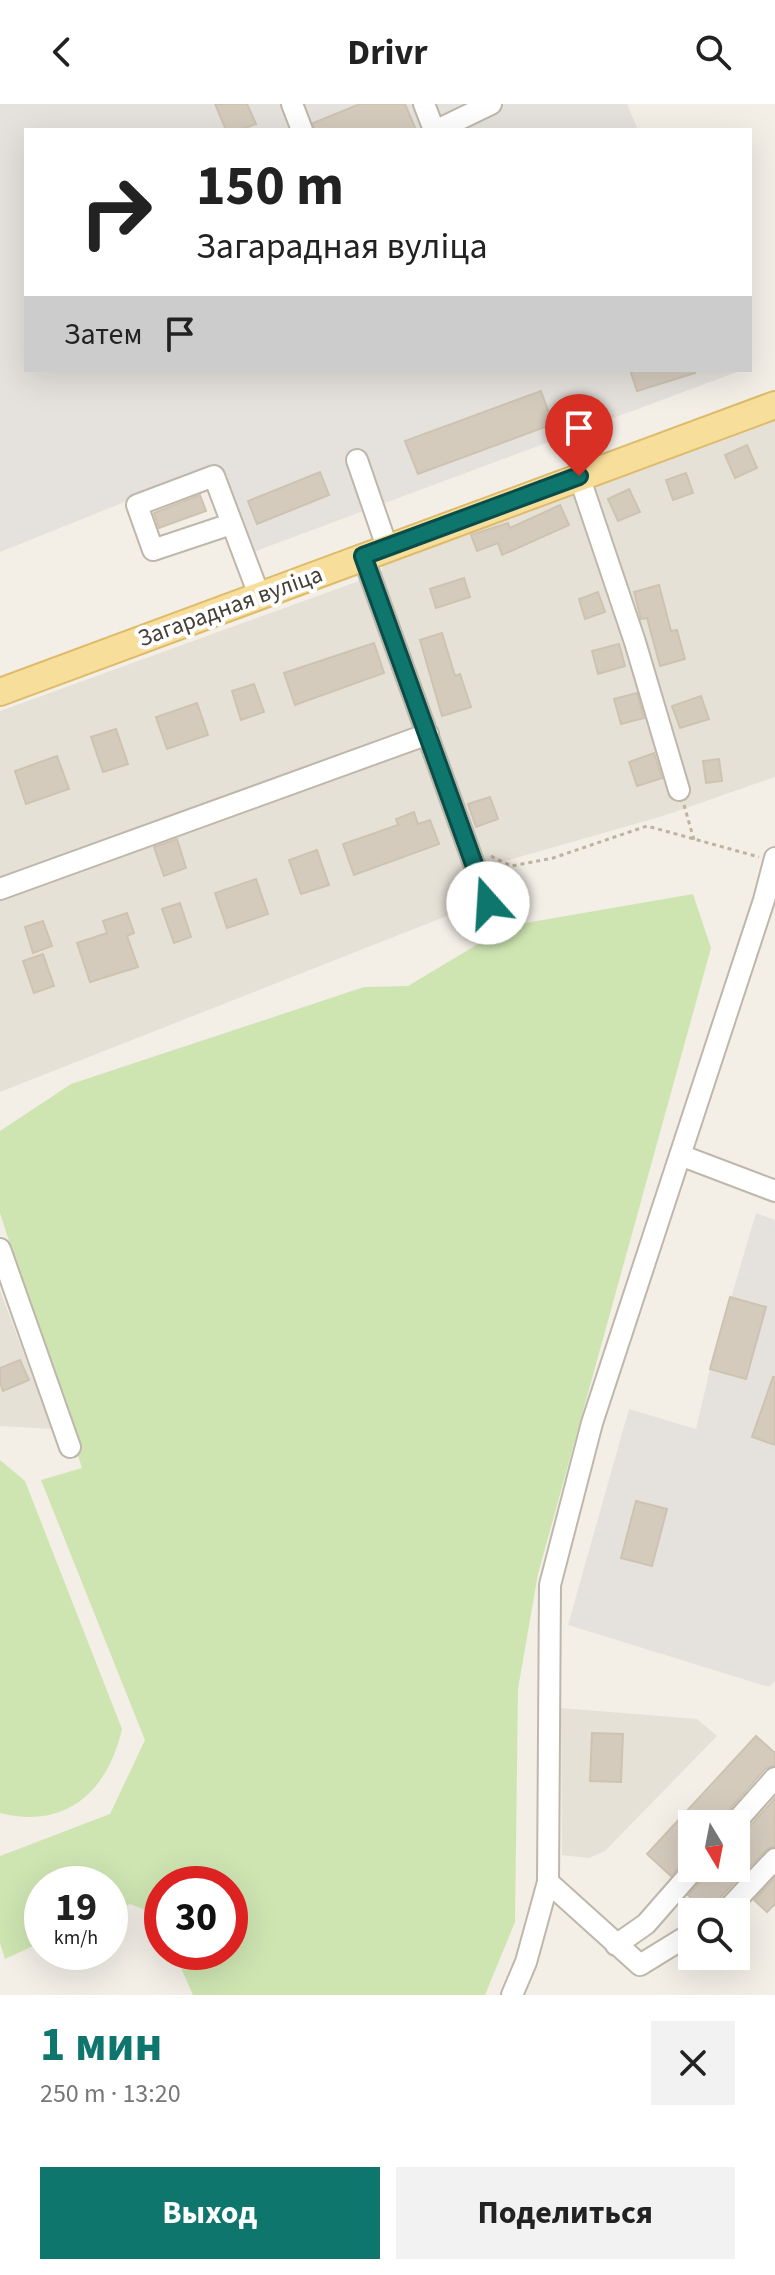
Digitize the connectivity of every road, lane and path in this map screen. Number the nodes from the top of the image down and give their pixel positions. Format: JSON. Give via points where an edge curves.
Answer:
{"nodes":[{"id":1,"x":292,"y":104,"type":"edge"},
{"id":2,"x":424,"y":104,"type":"edge"},
{"id":3,"x":491,"y":104,"type":"edge"},
{"id":4,"x":301,"y":128,"type":"edge"},
{"id":5,"x":435,"y":128,"type":"edge"},
{"id":6,"x":440,"y":128,"type":"edge"},
{"id":7,"x":775,"y":405,"type":"edge"},
{"id":8,"x":357,"y":460,"type":"dead end"},
{"id":9,"x":579,"y":476,"type":"junction"},
{"id":10,"x":231,"y":524,"type":"junction"},
{"id":11,"x":375,"y":552,"type":"junction"},
{"id":12,"x":259,"y":595,"type":"junction"},
{"id":13,"x":0,"y":692,"type":"edge"},
{"id":14,"x":428,"y":734,"type":"junction"},
{"id":15,"x":679,"y":790,"type":"joint"},
{"id":16,"x":466,"y":839,"type":"junction"},
{"id":17,"x":694,"y":840,"type":"junction"},
{"id":18,"x":774,"y":859,"type":"edge"},
{"id":19,"x":0,"y":889,"type":"edge"},
{"id":20,"x":769,"y":902,"type":"edge"},
{"id":21,"x":488,"y":903,"type":"dead end"},
{"id":22,"x":680,"y":1155,"type":"junction"},
{"id":23,"x":775,"y":1191,"type":"edge"},
{"id":24,"x":0,"y":1249,"type":"edge"},
{"id":25,"x":70,"y":1447,"type":"dead end"},
{"id":26,"x":775,"y":1778,"type":"edge"},
{"id":27,"x":746,"y":1810,"type":"edge"},
{"id":28,"x":775,"y":1859,"type":"edge"},
{"id":29,"x":548,"y":1882,"type":"junction"},
{"id":30,"x":683,"y":1882,"type":"edge"},
{"id":31,"x":738,"y":1898,"type":"edge"},
{"id":32,"x":678,"y":1942,"type":"edge"},
{"id":33,"x":616,"y":1945,"type":"junction"},
{"id":34,"x":512,"y":1995,"type":"edge"}],
"edges":[{"from":1,"to":4,"type":"street"},
{"from":2,"to":5,"type":"street"},
{"from":3,"to":6,"type":"street"},
{"from":7,"to":9,"type":"main road","name":"Загарадная вуліца"},
{"from":8,"to":11,"type":"street"},
{"from":9,"to":11,"type":"main road","name":"Загарадная вуліца"},
{"from":9,"to":15,"type":"street"},
{"from":10,"to":10,"type":"street","via":[[214,476],[137,505],[153,550]]},
{"from":10,"to":12,"type":"street"},
{"from":11,"to":12,"type":"main road","name":"Загарадная вуліца"},
{"from":11,"to":14,"type":"street"},
{"from":12,"to":13,"type":"main road","name":"Загарадная вуліца"},
{"from":14,"to":16,"type":"street"},
{"from":14,"to":19,"type":"street"},
{"from":15,"to":17,"type":"path"},
{"from":16,"to":17,"type":"path","via":[[511,866],[553,858],[647,826]]},
{"from":16,"to":21,"type":"street"},
{"from":17,"to":18,"type":"path"},
{"from":18,"to":20,"type":"street"},
{"from":20,"to":22,"type":"street"},
{"from":22,"to":23,"type":"street"},
{"from":22,"to":29,"type":"street","via":[[592,1423],[550,1585]]},
{"from":24,"to":25,"type":"street"},
{"from":26,"to":27,"type":"street"},
{"from":28,"to":31,"type":"street"},
{"from":29,"to":33,"type":"street"},
{"from":29,"to":34,"type":"street"},
{"from":30,"to":33,"type":"street","via":[[646,1924]]},
{"from":32,"to":33,"type":"street","via":[[640,1965]]}]}
